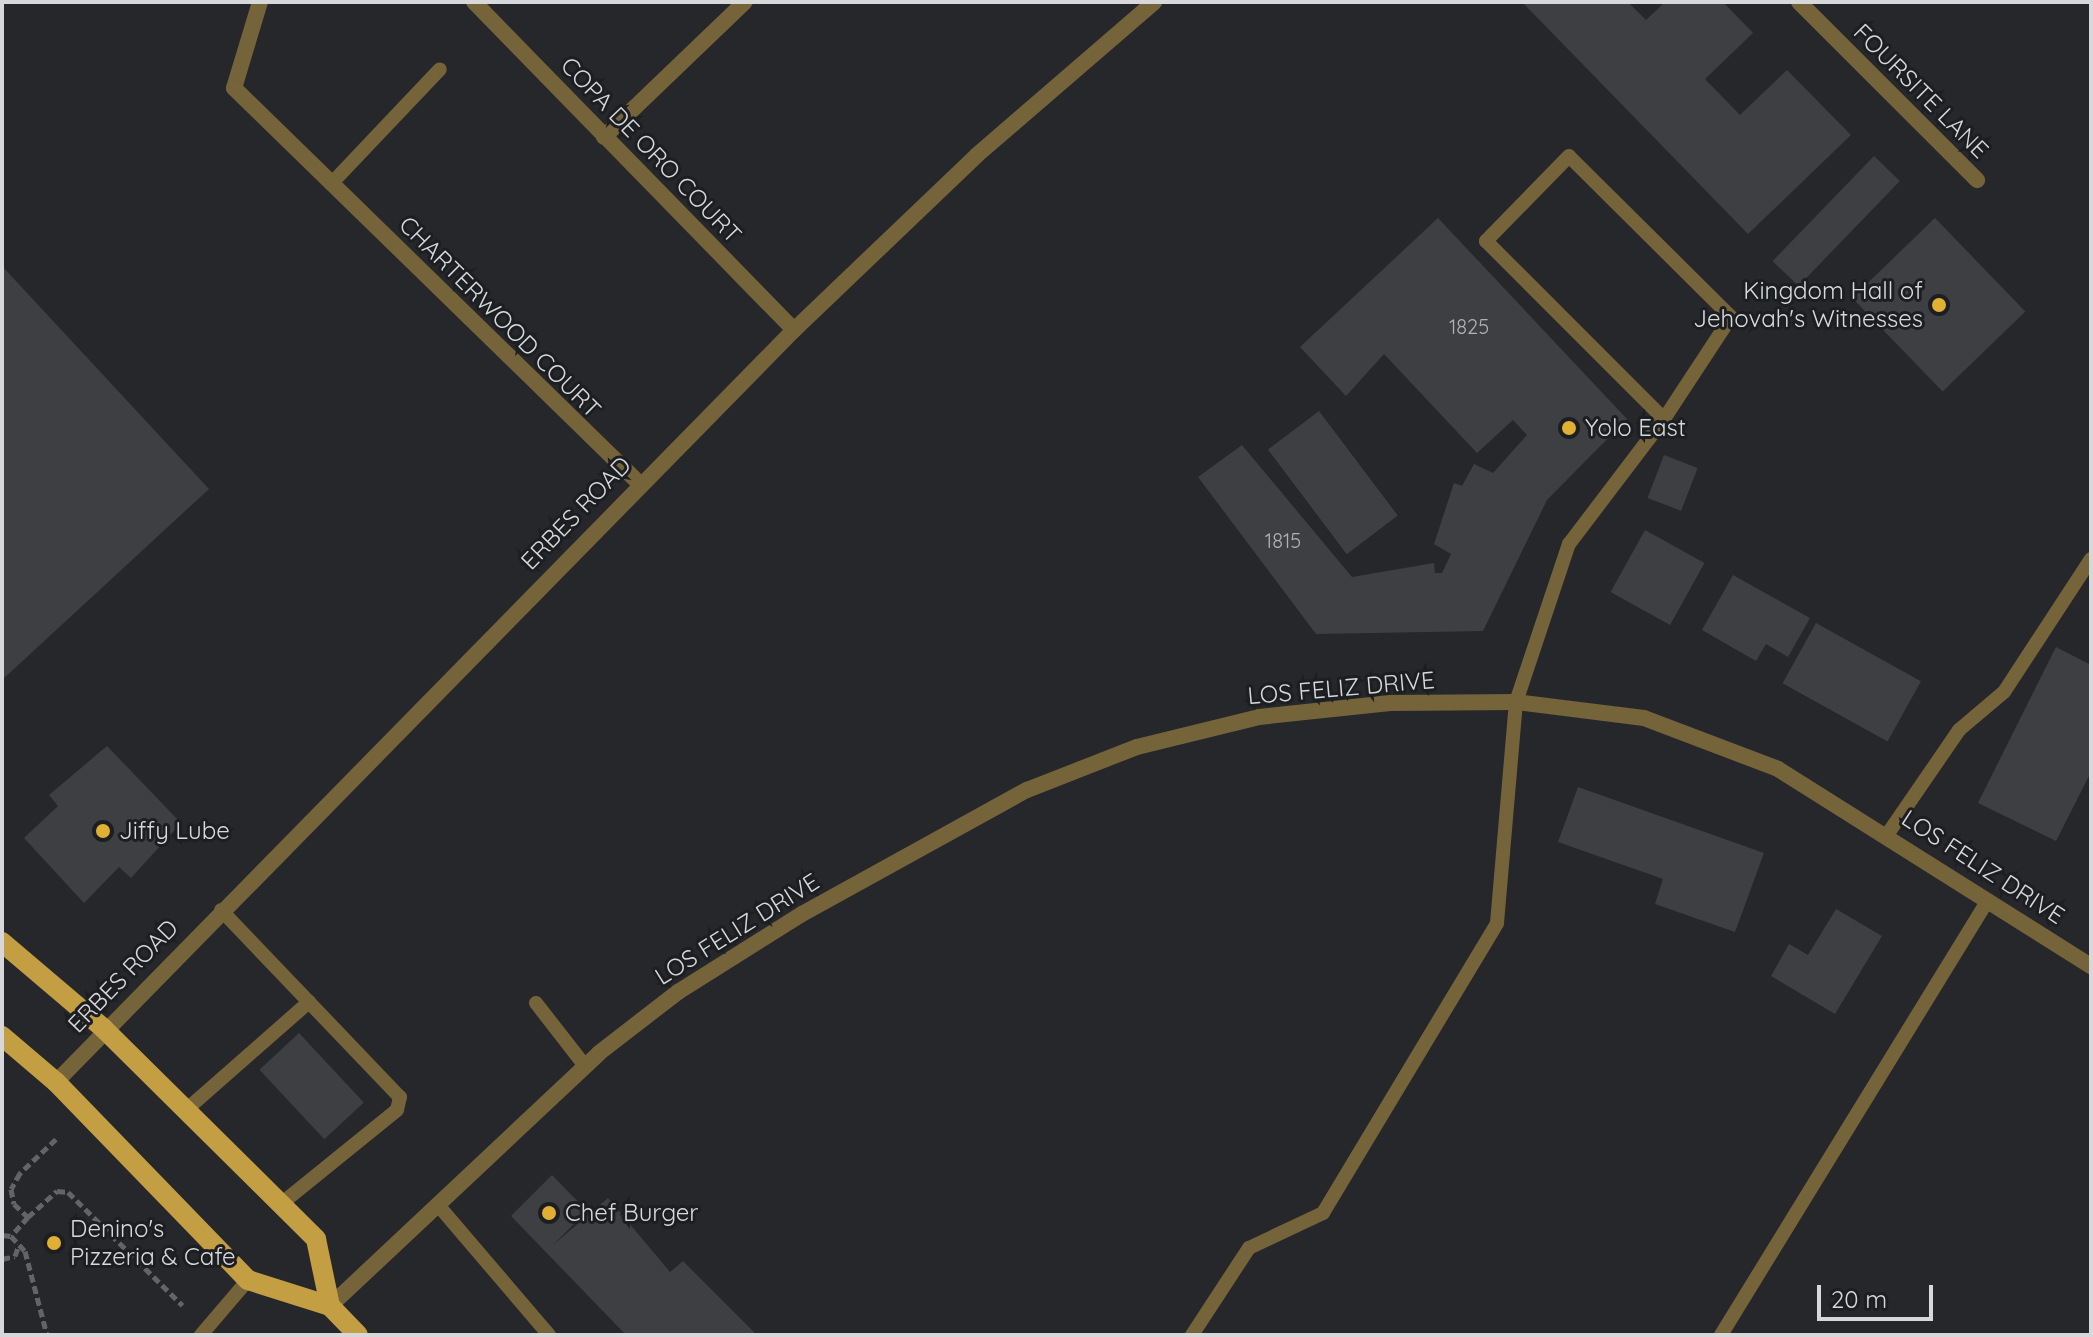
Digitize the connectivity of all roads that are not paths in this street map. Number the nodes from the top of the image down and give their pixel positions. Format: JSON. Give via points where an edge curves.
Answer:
{"nodes":[{"id":1,"x":260,"y":2,"type":"edge"},
{"id":2,"x":474,"y":2,"type":"edge"},
{"id":3,"x":745,"y":2,"type":"edge"},
{"id":4,"x":1154,"y":2,"type":"edge"},
{"id":5,"x":1799,"y":2,"type":"edge"},
{"id":6,"x":440,"y":69,"type":"dead end"},
{"id":7,"x":604,"y":137,"type":"junction"},
{"id":8,"x":1977,"y":180,"type":"dead end"},
{"id":9,"x":331,"y":184,"type":"junction"},
{"id":10,"x":794,"y":330,"type":"junction"},
{"id":11,"x":1664,"y":419,"type":"junction"},
{"id":12,"x":639,"y":483,"type":"junction"},
{"id":13,"x":2091,"y":559,"type":"edge"},
{"id":14,"x":1516,"y":702,"type":"junction"},
{"id":15,"x":1889,"y":832,"type":"junction"},
{"id":16,"x":1988,"y":900,"type":"junction"},
{"id":17,"x":221,"y":910,"type":"junction"},
{"id":18,"x":2,"y":942,"type":"edge"},
{"id":19,"x":2091,"y":966,"type":"edge"},
{"id":20,"x":309,"y":1002,"type":"junction"},
{"id":21,"x":536,"y":1003,"type":"dead end"},
{"id":22,"x":103,"y":1028,"type":"junction"},
{"id":23,"x":2,"y":1036,"type":"edge"},
{"id":24,"x":585,"y":1066,"type":"junction"},
{"id":25,"x":56,"y":1082,"type":"junction"},
{"id":26,"x":186,"y":1110,"type":"junction"},
{"id":27,"x":281,"y":1204,"type":"junction"},
{"id":28,"x":438,"y":1205,"type":"junction"},
{"id":29,"x":248,"y":1280,"type":"junction"},
{"id":30,"x":330,"y":1306,"type":"junction"},
{"id":31,"x":201,"y":1335,"type":"edge"},
{"id":32,"x":358,"y":1335,"type":"edge"},
{"id":33,"x":549,"y":1335,"type":"edge"},
{"id":34,"x":1192,"y":1335,"type":"edge"},
{"id":35,"x":1721,"y":1335,"type":"edge"}],
"edges":[{"from":1,"to":9,"type":"street","name":"CHARTERWOOD COURT","via":[[234,88]]},
{"from":2,"to":7,"type":"street","name":"COPA DE ORO COURT"},
{"from":3,"to":7,"type":"street"},
{"from":4,"to":10,"type":"street","name":"ERBES ROAD","via":[[977,155]]},
{"from":5,"to":8,"type":"street","name":"FOURSITE LANE"},
{"from":6,"to":9,"type":"lane"},
{"from":7,"to":10,"type":"street","name":"COPA DE ORO COURT"},
{"from":9,"to":12,"type":"street","name":"CHARTERWOOD COURT"},
{"from":10,"to":12,"type":"street","name":"ERBES ROAD"},
{"from":11,"to":11,"type":"lane","via":[[1731,317],[1569,156],[1486,241]]},
{"from":11,"to":14,"type":"lane","via":[[1569,544]]},
{"from":12,"to":17,"type":"street","name":"ERBES ROAD","via":[[477,657]]},
{"from":13,"to":15,"type":"lane","via":[[2004,692],[1959,730]]},
{"from":14,"to":15,"type":"street","name":"LOS FELIZ DRIVE","via":[[1644,718],[1778,769]]},
{"from":14,"to":24,"type":"street","name":"LOS FELIZ DRIVE","via":[[1390,703],[1259,717],[1137,747],[1027,790],[802,914],[678,992]]},
{"from":14,"to":34,"type":"lane","via":[[1497,923],[1323,1213],[1249,1248]]},
{"from":15,"to":16,"type":"street","name":"LOS FELIZ DRIVE"},
{"from":16,"to":19,"type":"street","name":"LOS FELIZ DRIVE"},
{"from":16,"to":35,"type":"lane"},
{"from":17,"to":20,"type":"lane"},
{"from":17,"to":22,"type":"street","name":"ERBES ROAD"},
{"from":18,"to":22,"type":"main road"},
{"from":20,"to":26,"type":"lane"},
{"from":20,"to":27,"type":"lane","via":[[400,1103]]},
{"from":21,"to":24,"type":"lane"},
{"from":22,"to":25,"type":"street","name":"ERBES ROAD"},
{"from":22,"to":26,"type":"main road"},
{"from":23,"to":25,"type":"main road"},
{"from":24,"to":28,"type":"street","name":"LOS FELIZ DRIVE"},
{"from":25,"to":29,"type":"main road"},
{"from":26,"to":27,"type":"main road"},
{"from":27,"to":30,"type":"main road","via":[[316,1239]]},
{"from":28,"to":30,"type":"street","name":"LOS FELIZ DRIVE"},
{"from":28,"to":33,"type":"lane"},
{"from":29,"to":30,"type":"main road"},
{"from":29,"to":31,"type":"lane"},
{"from":30,"to":32,"type":"main road"}]}
